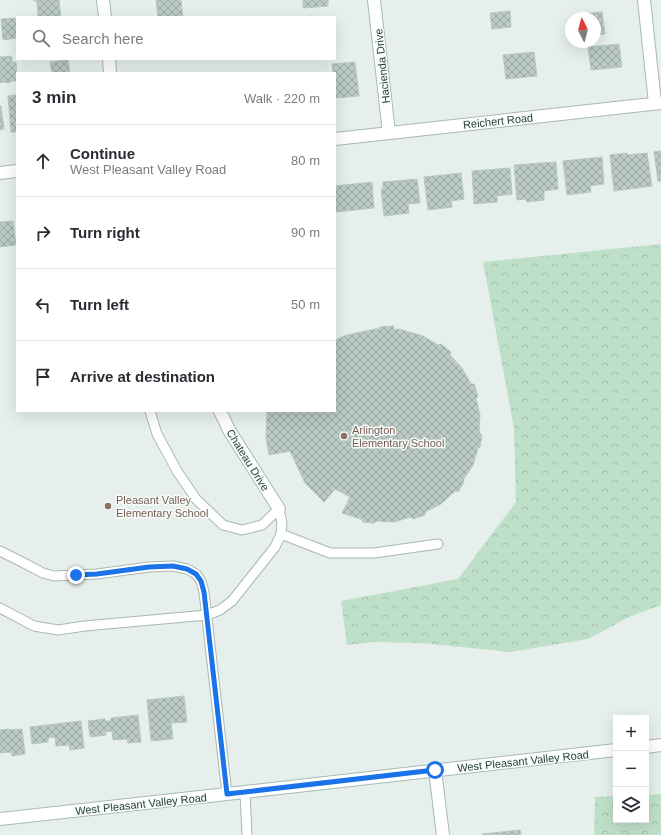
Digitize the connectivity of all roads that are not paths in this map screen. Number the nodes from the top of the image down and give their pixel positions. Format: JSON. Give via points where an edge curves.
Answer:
{"nodes":[{"id":1,"x":103,"y":0,"type":"edge"},
{"id":2,"x":374,"y":0,"type":"edge"},
{"id":3,"x":644,"y":0,"type":"edge"},
{"id":4,"x":105,"y":16,"type":"edge"},
{"id":5,"x":109,"y":60,"type":"edge"},
{"id":6,"x":110,"y":72,"type":"edge"},
{"id":7,"x":658,"y":103,"type":"edge"},
{"id":8,"x":389,"y":133,"type":"junction"},
{"id":9,"x":336,"y":138,"type":"edge"},
{"id":10,"x":16,"y":171,"type":"edge"},
{"id":11,"x":0,"y":173,"type":"edge"},
{"id":12,"x":150,"y":412,"type":"edge"},
{"id":13,"x":220,"y":412,"type":"edge"},
{"id":14,"x":279,"y":509,"type":"junction"},
{"id":15,"x":281,"y":534,"type":"junction"},
{"id":16,"x":438,"y":544,"type":"dead end"},
{"id":17,"x":0,"y":551,"type":"edge"},
{"id":18,"x":0,"y":608,"type":"edge"},
{"id":19,"x":207,"y":615,"type":"junction"},
{"id":20,"x":661,"y":745,"type":"edge"},
{"id":21,"x":649,"y":747,"type":"edge"},
{"id":22,"x":613,"y":750,"type":"edge"},
{"id":23,"x":435,"y":770,"type":"junction"},
{"id":24,"x":245,"y":792,"type":"junction"},
{"id":25,"x":227,"y":794,"type":"junction"},
{"id":26,"x":0,"y":819,"type":"edge"},
{"id":27,"x":247,"y":835,"type":"edge"},
{"id":28,"x":443,"y":835,"type":"edge"}],
"edges":[{"from":1,"to":4,"type":"street"},
{"from":2,"to":8,"type":"street","name":"Hacienda Drive"},
{"from":3,"to":7,"type":"street"},
{"from":5,"to":6,"type":"street"},
{"from":7,"to":8,"type":"street","name":"Reichert Road"},
{"from":8,"to":9,"type":"street","name":"Reichert Road"},
{"from":10,"to":11,"type":"street"},
{"from":12,"to":14,"type":"lane","via":[[158,434],[177,471],[196,499],[223,524],[242,530],[262,525]]},
{"from":13,"to":14,"type":"street","name":"Chateau Drive"},
{"from":14,"to":15,"type":"lane"},
{"from":15,"to":16,"type":"lane","via":[[330,554],[374,553]]},
{"from":15,"to":19,"type":"lane","via":[[275,547],[232,601]]},
{"from":17,"to":19,"type":"lane","via":[[54,576],[165,566],[187,569],[196,574],[201,581]]},
{"from":18,"to":19,"type":"lane","via":[[34,626],[58,630]]},
{"from":19,"to":25,"type":"lane"},
{"from":20,"to":21,"type":"street"},
{"from":22,"to":23,"type":"street","name":"West Pleasant Valley Road"},
{"from":23,"to":24,"type":"street","name":"West Pleasant Valley Road"},
{"from":23,"to":28,"type":"street"},
{"from":24,"to":25,"type":"street","name":"West Pleasant Valley Road"},
{"from":24,"to":27,"type":"lane"},
{"from":25,"to":26,"type":"street","name":"West Pleasant Valley Road"}]}
